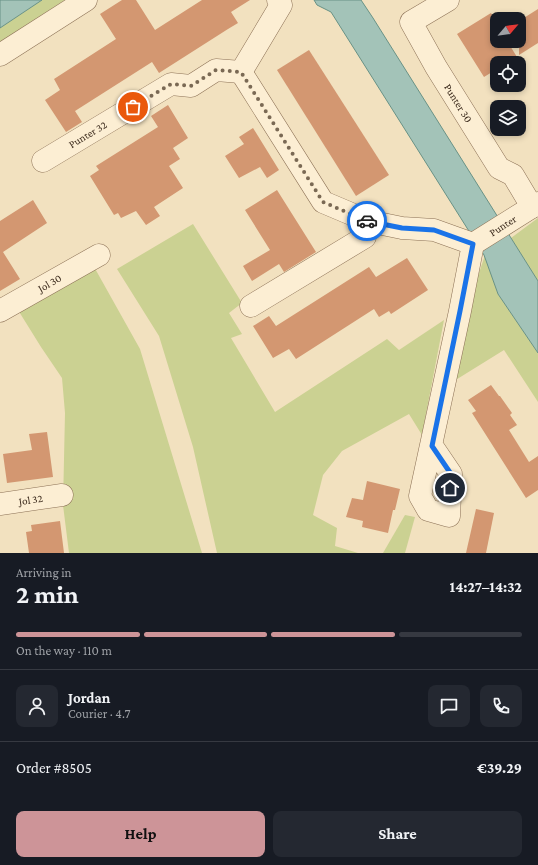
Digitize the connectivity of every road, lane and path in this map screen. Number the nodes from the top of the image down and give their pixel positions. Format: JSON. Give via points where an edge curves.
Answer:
{"nodes":[{"id":1,"x":86,"y":0,"type":"edge"},
{"id":2,"x":278,"y":0,"type":"edge"},
{"id":3,"x":448,"y":0,"type":"edge"},
{"id":4,"x":0,"y":55,"type":"edge"},
{"id":5,"x":241,"y":72,"type":"junction"},
{"id":6,"x":43,"y":161,"type":"dead end"},
{"id":7,"x":535,"y":205,"type":"edge"},
{"id":8,"x":368,"y":221,"type":"junction"},
{"id":9,"x":473,"y":244,"type":"junction"},
{"id":10,"x":99,"y":255,"type":"dead end"},
{"id":11,"x":250,"y":306,"type":"dead end"},
{"id":12,"x":0,"y":311,"type":"edge"},
{"id":13,"x":432,"y":446,"type":"dead end"},
{"id":14,"x":62,"y":495,"type":"dead end"},
{"id":15,"x":0,"y":504,"type":"edge"}],
"edges":[{"from":1,"to":4,"type":"street"},
{"from":2,"to":5,"type":"street","via":[[281,5]]},
{"from":3,"to":7,"type":"street","name":"Punter 30","via":[[411,22],[499,168],[513,175]]},
{"from":5,"to":6,"type":"street","name":"Punter 32","via":[[216,70],[191,86],[171,84]]},
{"from":5,"to":8,"type":"street","via":[[323,202]]},
{"from":7,"to":9,"type":"street","name":"Punter"},
{"from":8,"to":9,"type":"street","via":[[402,228],[434,230]]},
{"from":8,"to":11,"type":"street","via":[[365,237]]},
{"from":9,"to":13,"type":"street"},
{"from":10,"to":12,"type":"street","name":"Jol 30"},
{"from":14,"to":15,"type":"street","name":"Jol 32"}]}
